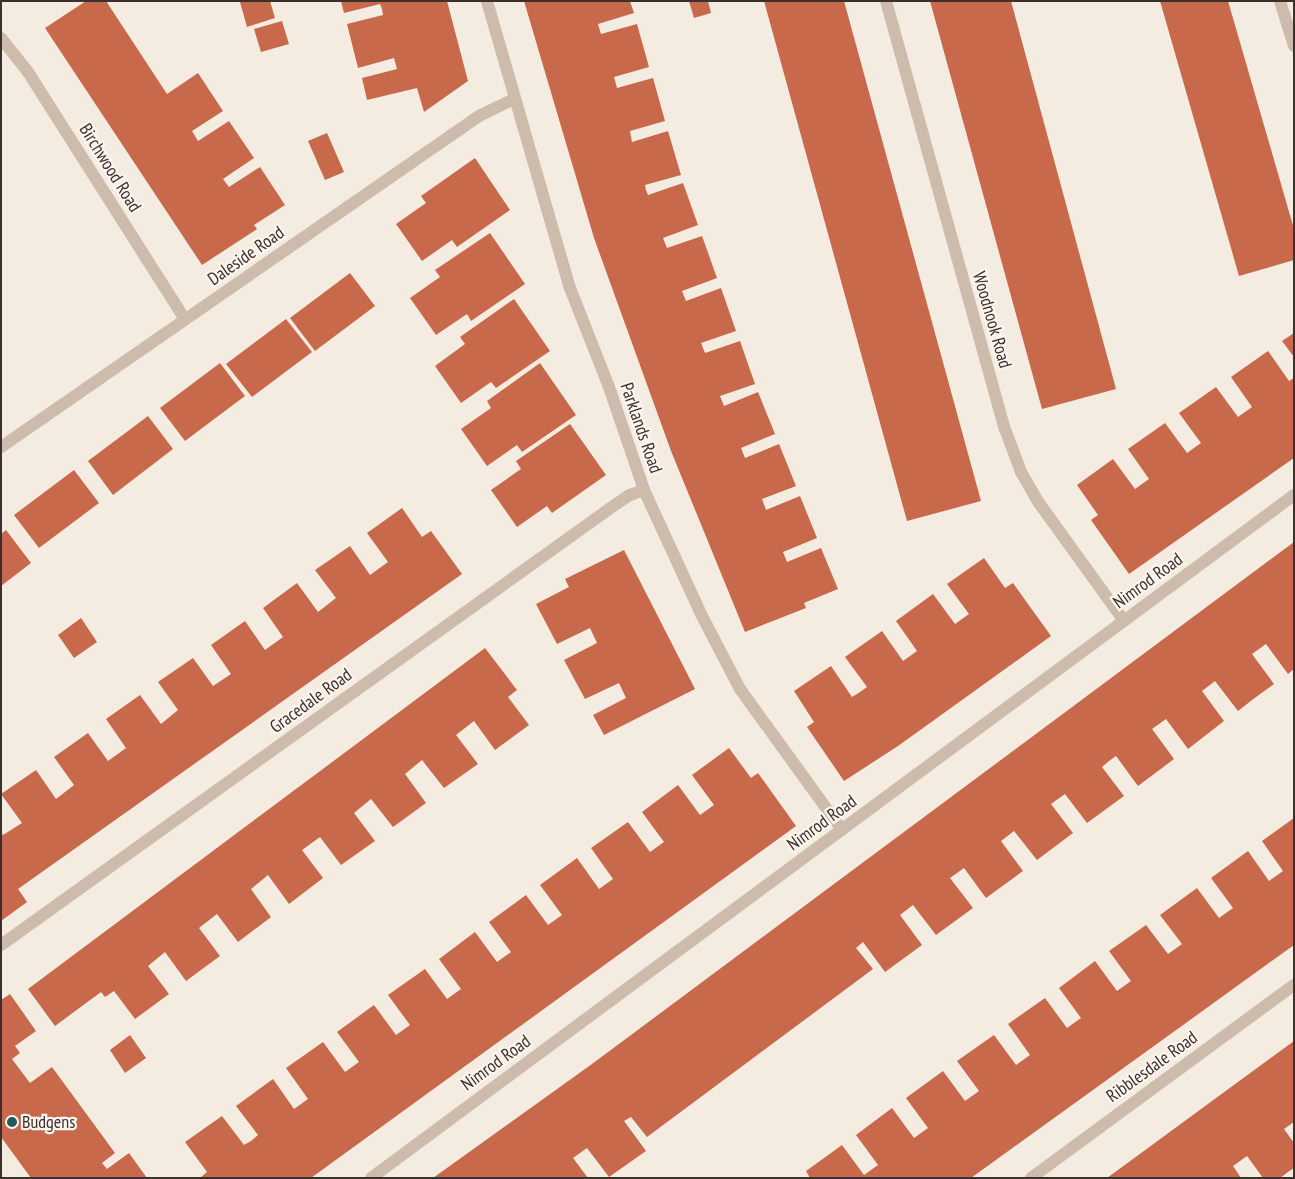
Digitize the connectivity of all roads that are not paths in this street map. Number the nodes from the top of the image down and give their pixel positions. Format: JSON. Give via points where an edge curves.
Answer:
{"nodes":[{"id":1,"x":487,"y":1,"type":"edge"},
{"id":2,"x":886,"y":1,"type":"edge"},
{"id":3,"x":1280,"y":1,"type":"edge"},
{"id":4,"x":1,"y":38,"type":"edge"},
{"id":5,"x":1294,"y":46,"type":"edge"},
{"id":6,"x":514,"y":99,"type":"junction"},
{"id":7,"x":185,"y":319,"type":"junction"},
{"id":8,"x":1,"y":447,"type":"edge"},
{"id":9,"x":644,"y":490,"type":"junction"},
{"id":10,"x":1294,"y":495,"type":"edge"},
{"id":11,"x":1124,"y":621,"type":"junction"},
{"id":12,"x":842,"y":830,"type":"junction"},
{"id":13,"x":1,"y":945,"type":"edge"},
{"id":14,"x":1294,"y":984,"type":"edge"},
{"id":15,"x":371,"y":1178,"type":"edge"},
{"id":16,"x":1031,"y":1178,"type":"edge"}],
"edges":[{"from":1,"to":6,"type":"street","name":"Parklands Road"},
{"from":2,"to":11,"type":"street","name":"Woodnook Road","via":[[1008,438],[1021,472],[1039,503]]},
{"from":3,"to":5,"type":"street"},
{"from":4,"to":7,"type":"street","name":"Birchwood Road","via":[[28,72]]},
{"from":6,"to":7,"type":"street","name":"Daleside Road","via":[[479,116]]},
{"from":6,"to":9,"type":"street","name":"Parklands Road","via":[[570,288],[609,387]]},
{"from":7,"to":8,"type":"street","name":"Daleside Road"},
{"from":9,"to":12,"type":"street","name":"Parklands Road","via":[[719,652],[740,689]]},
{"from":9,"to":13,"type":"street","name":"Gracedale Road","via":[[608,509]]},
{"from":10,"to":11,"type":"street","name":"Nimrod Road"},
{"from":11,"to":12,"type":"street","name":"Nimrod Road"},
{"from":12,"to":15,"type":"street","name":"Nimrod Road"},
{"from":14,"to":16,"type":"street","name":"Ribblesdale Road"}]}
